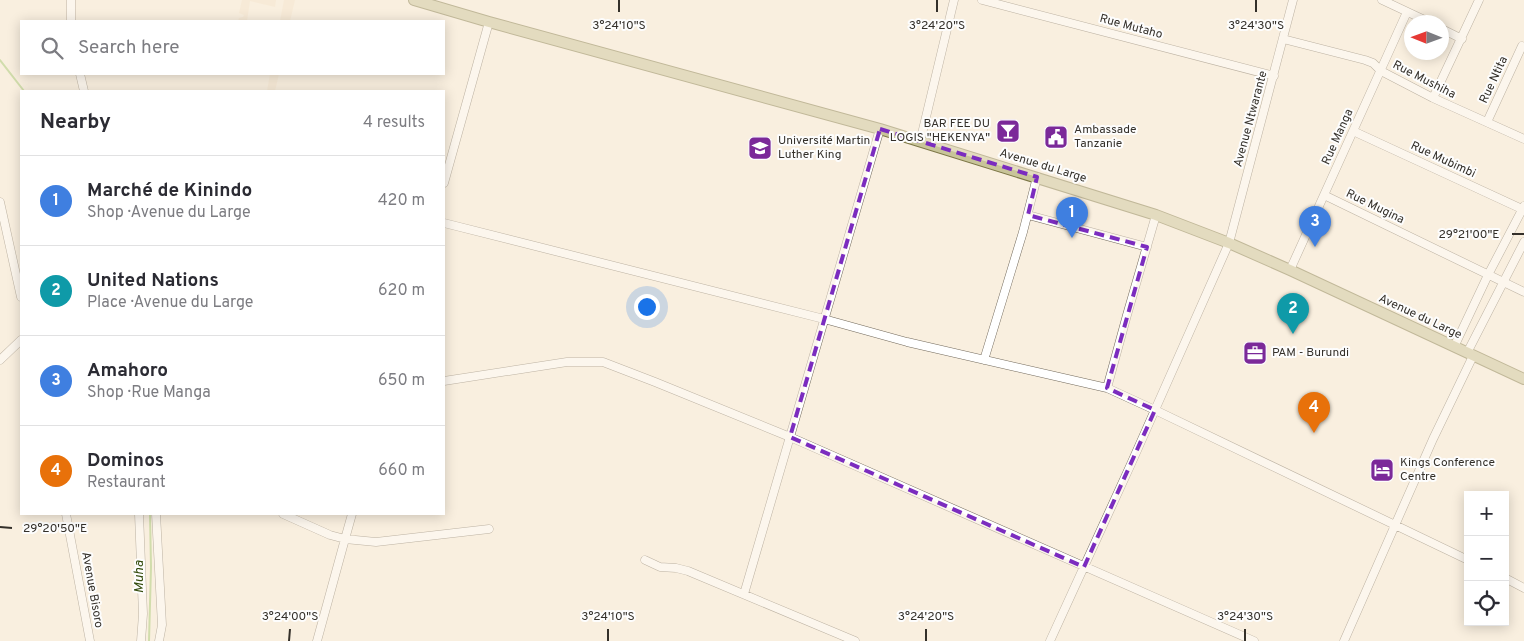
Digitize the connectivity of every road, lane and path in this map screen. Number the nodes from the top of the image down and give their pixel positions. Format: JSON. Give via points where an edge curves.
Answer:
{"nodes":[{"id":1,"x":71,"y":0,"type":"edge"},
{"id":2,"x":414,"y":0,"type":"edge"},
{"id":3,"x":954,"y":0,"type":"edge"},
{"id":4,"x":982,"y":0,"type":"edge"},
{"id":5,"x":1294,"y":0,"type":"edge"},
{"id":6,"x":1382,"y":0,"type":"edge"},
{"id":7,"x":1478,"y":0,"type":"edge"},
{"id":8,"x":1407,"y":12,"type":"junction"},
{"id":9,"x":1414,"y":15,"type":"edge"},
{"id":10,"x":71,"y":20,"type":"edge"},
{"id":11,"x":489,"y":22,"type":"junction"},
{"id":12,"x":1449,"y":32,"type":"edge"},
{"id":13,"x":1283,"y":39,"type":"junction"},
{"id":14,"x":1462,"y":39,"type":"junction"},
{"id":15,"x":1522,"y":46,"type":"dead end"},
{"id":16,"x":1381,"y":71,"type":"junction"},
{"id":17,"x":80,"y":75,"type":"edge"},
{"id":18,"x":1274,"y":76,"type":"junction"},
{"id":19,"x":84,"y":90,"type":"edge"},
{"id":20,"x":1433,"y":98,"type":"junction"},
{"id":21,"x":1487,"y":122,"type":"junction"},
{"id":22,"x":880,"y":129,"type":"junction"},
{"id":23,"x":1353,"y":131,"type":"junction"},
{"id":24,"x":1524,"y":139,"type":"edge"},
{"id":25,"x":920,"y":142,"type":"junction"},
{"id":26,"x":1038,"y":177,"type":"junction"},
{"id":27,"x":445,"y":179,"type":"edge"},
{"id":28,"x":1324,"y":195,"type":"junction"},
{"id":29,"x":0,"y":202,"type":"edge"},
{"id":30,"x":1523,"y":208,"type":"edge"},
{"id":31,"x":1028,"y":215,"type":"junction"},
{"id":32,"x":1156,"y":215,"type":"junction"},
{"id":33,"x":445,"y":223,"type":"edge"},
{"id":34,"x":1524,"y":242,"type":"edge"},
{"id":35,"x":1229,"y":243,"type":"junction"},
{"id":36,"x":1147,"y":247,"type":"junction"},
{"id":37,"x":1290,"y":270,"type":"junction"},
{"id":38,"x":1488,"y":275,"type":"junction"},
{"id":39,"x":1503,"y":282,"type":"junction"},
{"id":40,"x":20,"y":291,"type":"edge"},
{"id":41,"x":1524,"y":292,"type":"edge"},
{"id":42,"x":824,"y":319,"type":"junction"},
{"id":43,"x":20,"y":341,"type":"edge"},
{"id":44,"x":1454,"y":347,"type":"junction"},
{"id":45,"x":1470,"y":354,"type":"junction"},
{"id":46,"x":0,"y":360,"type":"edge"},
{"id":47,"x":984,"y":360,"type":"junction"},
{"id":48,"x":1524,"y":379,"type":"edge"},
{"id":49,"x":445,"y":381,"type":"edge"},
{"id":50,"x":1107,"y":388,"type":"junction"},
{"id":51,"x":1156,"y":410,"type":"junction"},
{"id":52,"x":790,"y":437,"type":"junction"},
{"id":53,"x":66,"y":515,"type":"edge"},
{"id":54,"x":139,"y":515,"type":"edge"},
{"id":55,"x":156,"y":515,"type":"edge"},
{"id":56,"x":285,"y":515,"type":"edge"},
{"id":57,"x":352,"y":515,"type":"edge"},
{"id":58,"x":1396,"y":525,"type":"junction"},
{"id":59,"x":490,"y":529,"type":"dead end"},
{"id":60,"x":345,"y":539,"type":"junction"},
{"id":61,"x":1464,"y":558,"type":"edge"},
{"id":62,"x":645,"y":560,"type":"dead end"},
{"id":63,"x":1084,"y":567,"type":"junction"},
{"id":64,"x":1509,"y":580,"type":"edge"},
{"id":65,"x":1524,"y":588,"type":"edge"},
{"id":66,"x":744,"y":594,"type":"junction"},
{"id":67,"x":90,"y":641,"type":"edge"},
{"id":68,"x":141,"y":641,"type":"edge"},
{"id":69,"x":158,"y":641,"type":"edge"},
{"id":70,"x":317,"y":641,"type":"edge"},
{"id":71,"x":855,"y":641,"type":"edge"},
{"id":72,"x":1050,"y":641,"type":"edge"},
{"id":73,"x":1254,"y":641,"type":"edge"},
{"id":74,"x":1344,"y":641,"type":"edge"}],
"edges":[{"from":1,"to":10,"type":"street"},
{"from":2,"to":11,"type":"main road","name":"Avenue du Large"},
{"from":3,"to":25,"type":"street"},
{"from":4,"to":18,"type":"street","name":"Rue Mutaho"},
{"from":5,"to":13,"type":"street","name":"Avenue Ntwarante"},
{"from":6,"to":8,"type":"street"},
{"from":7,"to":14,"type":"street"},
{"from":8,"to":9,"type":"street"},
{"from":8,"to":16,"type":"street","name":"Rue Manga"},
{"from":11,"to":22,"type":"main road","name":"Avenue du Large"},
{"from":11,"to":27,"type":"street"},
{"from":12,"to":14,"type":"street"},
{"from":13,"to":16,"type":"street","name":"Rue Mushiha","via":[[1365,60]]},
{"from":13,"to":18,"type":"street","name":"Avenue Ntwarante"},
{"from":14,"to":20,"type":"street"},
{"from":15,"to":21,"type":"street","name":"Rue Ntita"},
{"from":16,"to":20,"type":"street","name":"Rue Mushiha"},
{"from":16,"to":23,"type":"street","name":"Rue Manga"},
{"from":17,"to":19,"type":"street"},
{"from":18,"to":35,"type":"street","name":"Avenue Ntwarante"},
{"from":20,"to":21,"type":"street","name":"Rue Mushiha"},
{"from":21,"to":24,"type":"street","name":"Rue Mushiha"},
{"from":22,"to":25,"type":"main road","name":"Avenue du Large"},
{"from":22,"to":42,"type":"street"},
{"from":23,"to":28,"type":"street","name":"Rue Manga"},
{"from":23,"to":30,"type":"street","name":"Rue Mubimbi"},
{"from":25,"to":26,"type":"main road","name":"Avenue du Large"},
{"from":26,"to":31,"type":"street"},
{"from":26,"to":32,"type":"main road","name":"Avenue du Large"},
{"from":28,"to":37,"type":"street","name":"Rue Manga"},
{"from":28,"to":38,"type":"street","name":"Rue Mugina"},
{"from":29,"to":40,"type":"street"},
{"from":30,"to":38,"type":"street"},
{"from":31,"to":36,"type":"street"},
{"from":31,"to":47,"type":"street"},
{"from":32,"to":35,"type":"main road","name":"Avenue du Large"},
{"from":32,"to":36,"type":"street"},
{"from":33,"to":42,"type":"street"},
{"from":34,"to":39,"type":"street"},
{"from":35,"to":37,"type":"main road","name":"Avenue du Large"},
{"from":35,"to":51,"type":"street","name":"Avenue Ntwarante"},
{"from":36,"to":50,"type":"street"},
{"from":37,"to":44,"type":"main road","name":"Avenue du Large"},
{"from":38,"to":39,"type":"street","name":"Rue Mugina"},
{"from":38,"to":44,"type":"street"},
{"from":39,"to":41,"type":"street","name":"Rue Mugina"},
{"from":39,"to":45,"type":"street"},
{"from":42,"to":47,"type":"street"},
{"from":42,"to":52,"type":"street"},
{"from":43,"to":46,"type":"street"},
{"from":44,"to":45,"type":"main road","name":"Avenue du Large"},
{"from":45,"to":48,"type":"main road","name":"Avenue du Large"},
{"from":45,"to":58,"type":"street"},
{"from":47,"to":50,"type":"street"},
{"from":49,"to":52,"type":"street","via":[[567,362],[601,361]]},
{"from":50,"to":51,"type":"street"},
{"from":51,"to":58,"type":"street"},
{"from":51,"to":63,"type":"street","name":"Avenue Ntwarante"},
{"from":52,"to":63,"type":"street"},
{"from":52,"to":66,"type":"street"},
{"from":53,"to":67,"type":"street","name":"Avenue Bisoro"},
{"from":54,"to":68,"type":"street"},
{"from":55,"to":69,"type":"street","via":[[162,624]]},
{"from":56,"to":60,"type":"street"},
{"from":57,"to":60,"type":"street"},
{"from":58,"to":61,"type":"street"},
{"from":58,"to":74,"type":"street"},
{"from":59,"to":60,"type":"street","via":[[376,542]]},
{"from":60,"to":70,"type":"street"},
{"from":62,"to":66,"type":"street","via":[[660,567],[678,568]]},
{"from":63,"to":72,"type":"street","name":"Avenue Ntwarante"},
{"from":63,"to":73,"type":"street"},
{"from":64,"to":65,"type":"street"},
{"from":66,"to":71,"type":"street"}]}
